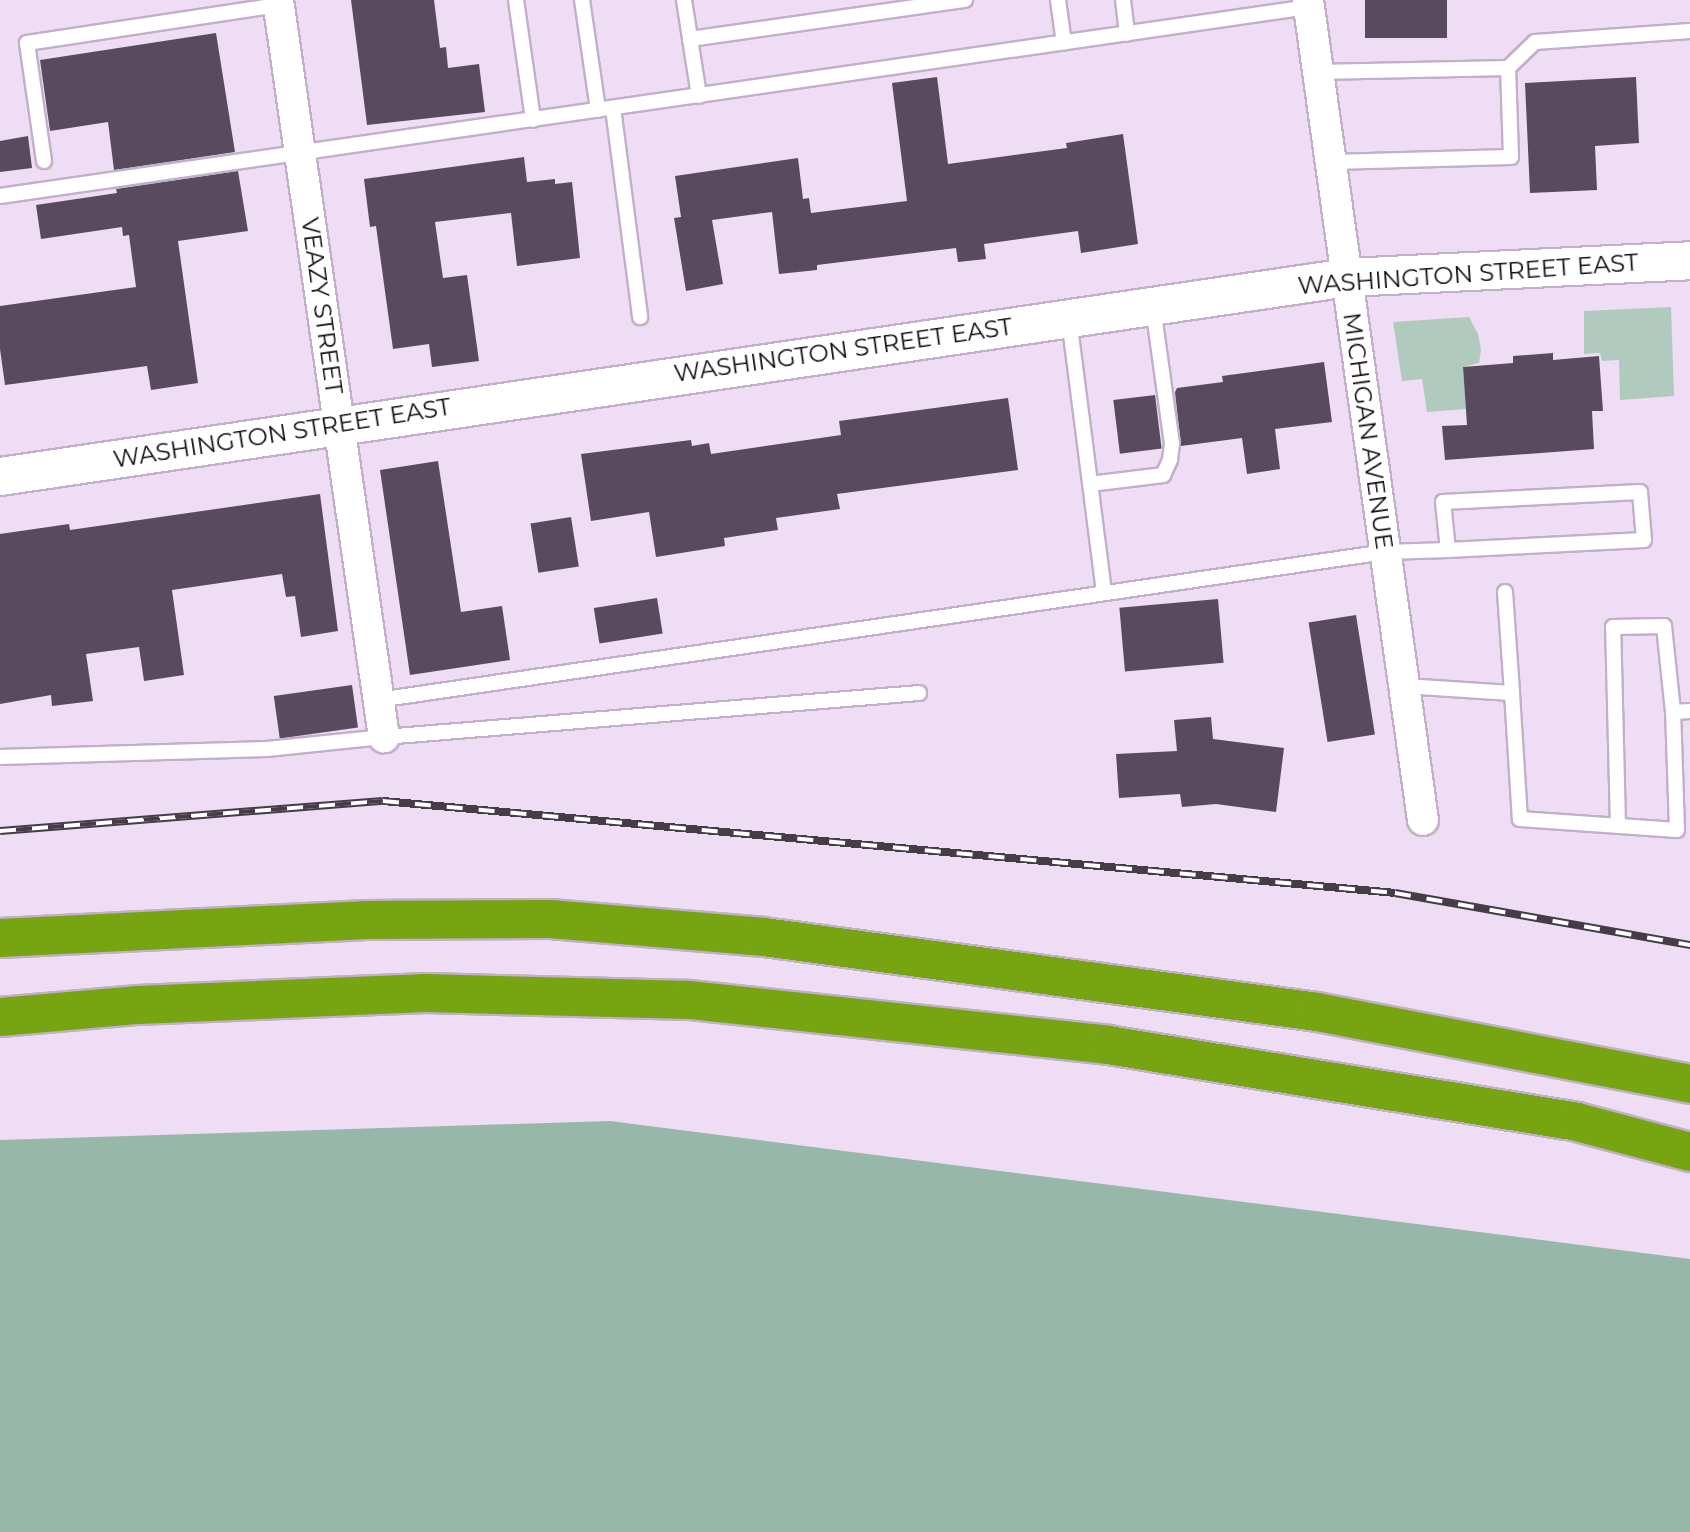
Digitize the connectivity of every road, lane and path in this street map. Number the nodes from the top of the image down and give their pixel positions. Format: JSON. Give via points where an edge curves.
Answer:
{"nodes":[{"id":1,"x":516,"y":0,"type":"edge"},
{"id":2,"x":582,"y":0,"type":"edge"},
{"id":3,"x":684,"y":0,"type":"edge"},
{"id":4,"x":965,"y":0,"type":"edge"},
{"id":5,"x":1058,"y":0,"type":"edge"},
{"id":6,"x":1122,"y":0,"type":"edge"},
{"id":7,"x":278,"y":2,"type":"edge"},
{"id":8,"x":1308,"y":4,"type":"edge"},
{"id":9,"x":1690,"y":31,"type":"edge"},
{"id":10,"x":1127,"y":34,"type":"junction"},
{"id":11,"x":690,"y":39,"type":"junction"},
{"id":12,"x":1064,"y":43,"type":"junction"},
{"id":13,"x":1508,"y":68,"type":"junction"},
{"id":14,"x":1318,"y":72,"type":"junction"},
{"id":15,"x":699,"y":96,"type":"junction"},
{"id":16,"x":606,"y":109,"type":"junction"},
{"id":17,"x":533,"y":120,"type":"junction"},
{"id":18,"x":300,"y":154,"type":"junction"},
{"id":19,"x":44,"y":161,"type":"dead end"},
{"id":20,"x":1331,"y":163,"type":"junction"},
{"id":21,"x":0,"y":197,"type":"edge"},
{"id":22,"x":1690,"y":260,"type":"edge"},
{"id":23,"x":1347,"y":276,"type":"junction"},
{"id":24,"x":1153,"y":305,"type":"junction"},
{"id":25,"x":640,"y":317,"type":"dead end"},
{"id":26,"x":1069,"y":317,"type":"junction"},
{"id":27,"x":339,"y":425,"type":"junction"},
{"id":28,"x":0,"y":476,"type":"edge"},
{"id":29,"x":1090,"y":484,"type":"junction"},
{"id":30,"x":1448,"y":550,"type":"junction"},
{"id":31,"x":1385,"y":552,"type":"junction"},
{"id":32,"x":1505,"y":592,"type":"dead end"},
{"id":33,"x":1104,"y":593,"type":"junction"},
{"id":34,"x":1404,"y":686,"type":"junction"},
{"id":35,"x":919,"y":693,"type":"dead end"},
{"id":36,"x":1512,"y":693,"type":"junction"},
{"id":37,"x":378,"y":700,"type":"junction"},
{"id":38,"x":1690,"y":711,"type":"edge"},
{"id":39,"x":1673,"y":712,"type":"junction"},
{"id":40,"x":384,"y":737,"type":"junction"},
{"id":41,"x":0,"y":757,"type":"edge"},
{"id":42,"x":1423,"y":820,"type":"dead end"},
{"id":43,"x":1618,"y":826,"type":"junction"},
{"id":44,"x":0,"y":938,"type":"edge"},
{"id":45,"x":0,"y":1017,"type":"edge"},
{"id":46,"x":1690,"y":1084,"type":"edge"},
{"id":47,"x":1690,"y":1152,"type":"edge"}],
"edges":[{"from":1,"to":17,"type":"lane"},
{"from":2,"to":16,"type":"lane"},
{"from":3,"to":11,"type":"lane"},
{"from":4,"to":11,"type":"lane"},
{"from":5,"to":12,"type":"lane"},
{"from":6,"to":10,"type":"lane"},
{"from":7,"to":18,"type":"street","name":"VEAZY STREET"},
{"from":7,"to":19,"type":"lane","via":[[27,43]]},
{"from":8,"to":10,"type":"lane"},
{"from":8,"to":14,"type":"street","name":"MICHIGAN AVENUE"},
{"from":9,"to":13,"type":"lane","via":[[1535,42]]},
{"from":10,"to":12,"type":"lane"},
{"from":11,"to":15,"type":"lane"},
{"from":12,"to":15,"type":"lane"},
{"from":13,"to":14,"type":"lane"},
{"from":13,"to":20,"type":"lane","via":[[1511,157]]},
{"from":14,"to":20,"type":"street","name":"MICHIGAN AVENUE"},
{"from":15,"to":16,"type":"lane"},
{"from":16,"to":17,"type":"lane"},
{"from":16,"to":25,"type":"lane"},
{"from":17,"to":18,"type":"lane"},
{"from":18,"to":21,"type":"lane"},
{"from":18,"to":27,"type":"street","name":"VEAZY STREET"},
{"from":20,"to":23,"type":"street","name":"MICHIGAN AVENUE"},
{"from":22,"to":23,"type":"street","name":"WASHINGTON STREET EAST"},
{"from":23,"to":24,"type":"street","name":"WASHINGTON STREET EAST"},
{"from":23,"to":31,"type":"street","name":"MICHIGAN AVENUE"},
{"from":24,"to":26,"type":"street","name":"WASHINGTON STREET EAST"},
{"from":24,"to":29,"type":"lane","via":[[1172,444],[1170,460],[1163,475]]},
{"from":26,"to":27,"type":"street","name":"WASHINGTON STREET EAST"},
{"from":26,"to":29,"type":"lane"},
{"from":27,"to":28,"type":"street","name":"WASHINGTON STREET EAST"},
{"from":27,"to":37,"type":"street","name":"VEAZY STREET"},
{"from":29,"to":33,"type":"lane"},
{"from":30,"to":30,"type":"lane","via":[[1644,540],[1640,492],[1443,502]]},
{"from":30,"to":31,"type":"lane"},
{"from":31,"to":33,"type":"lane"},
{"from":31,"to":34,"type":"street","name":"MICHIGAN AVENUE"},
{"from":32,"to":36,"type":"lane"},
{"from":33,"to":37,"type":"lane"},
{"from":34,"to":36,"type":"lane"},
{"from":34,"to":42,"type":"street","name":"MICHIGAN AVENUE"},
{"from":35,"to":40,"type":"lane"},
{"from":36,"to":43,"type":"lane","via":[[1520,819]]},
{"from":37,"to":40,"type":"street","name":"VEAZY STREET"},
{"from":38,"to":39,"type":"lane"},
{"from":39,"to":43,"type":"lane","via":[[1677,830]]},
{"from":39,"to":43,"type":"lane","via":[[1664,626],[1613,627]]},
{"from":40,"to":41,"type":"lane","via":[[267,749]]},
{"from":44,"to":46,"type":"highway","via":[[363,920],[523,919],[764,937],[1317,1012]]},
{"from":45,"to":47,"type":"highway","via":[[138,1005],[426,993],[689,1000],[1108,1045],[1577,1122]]}]}
